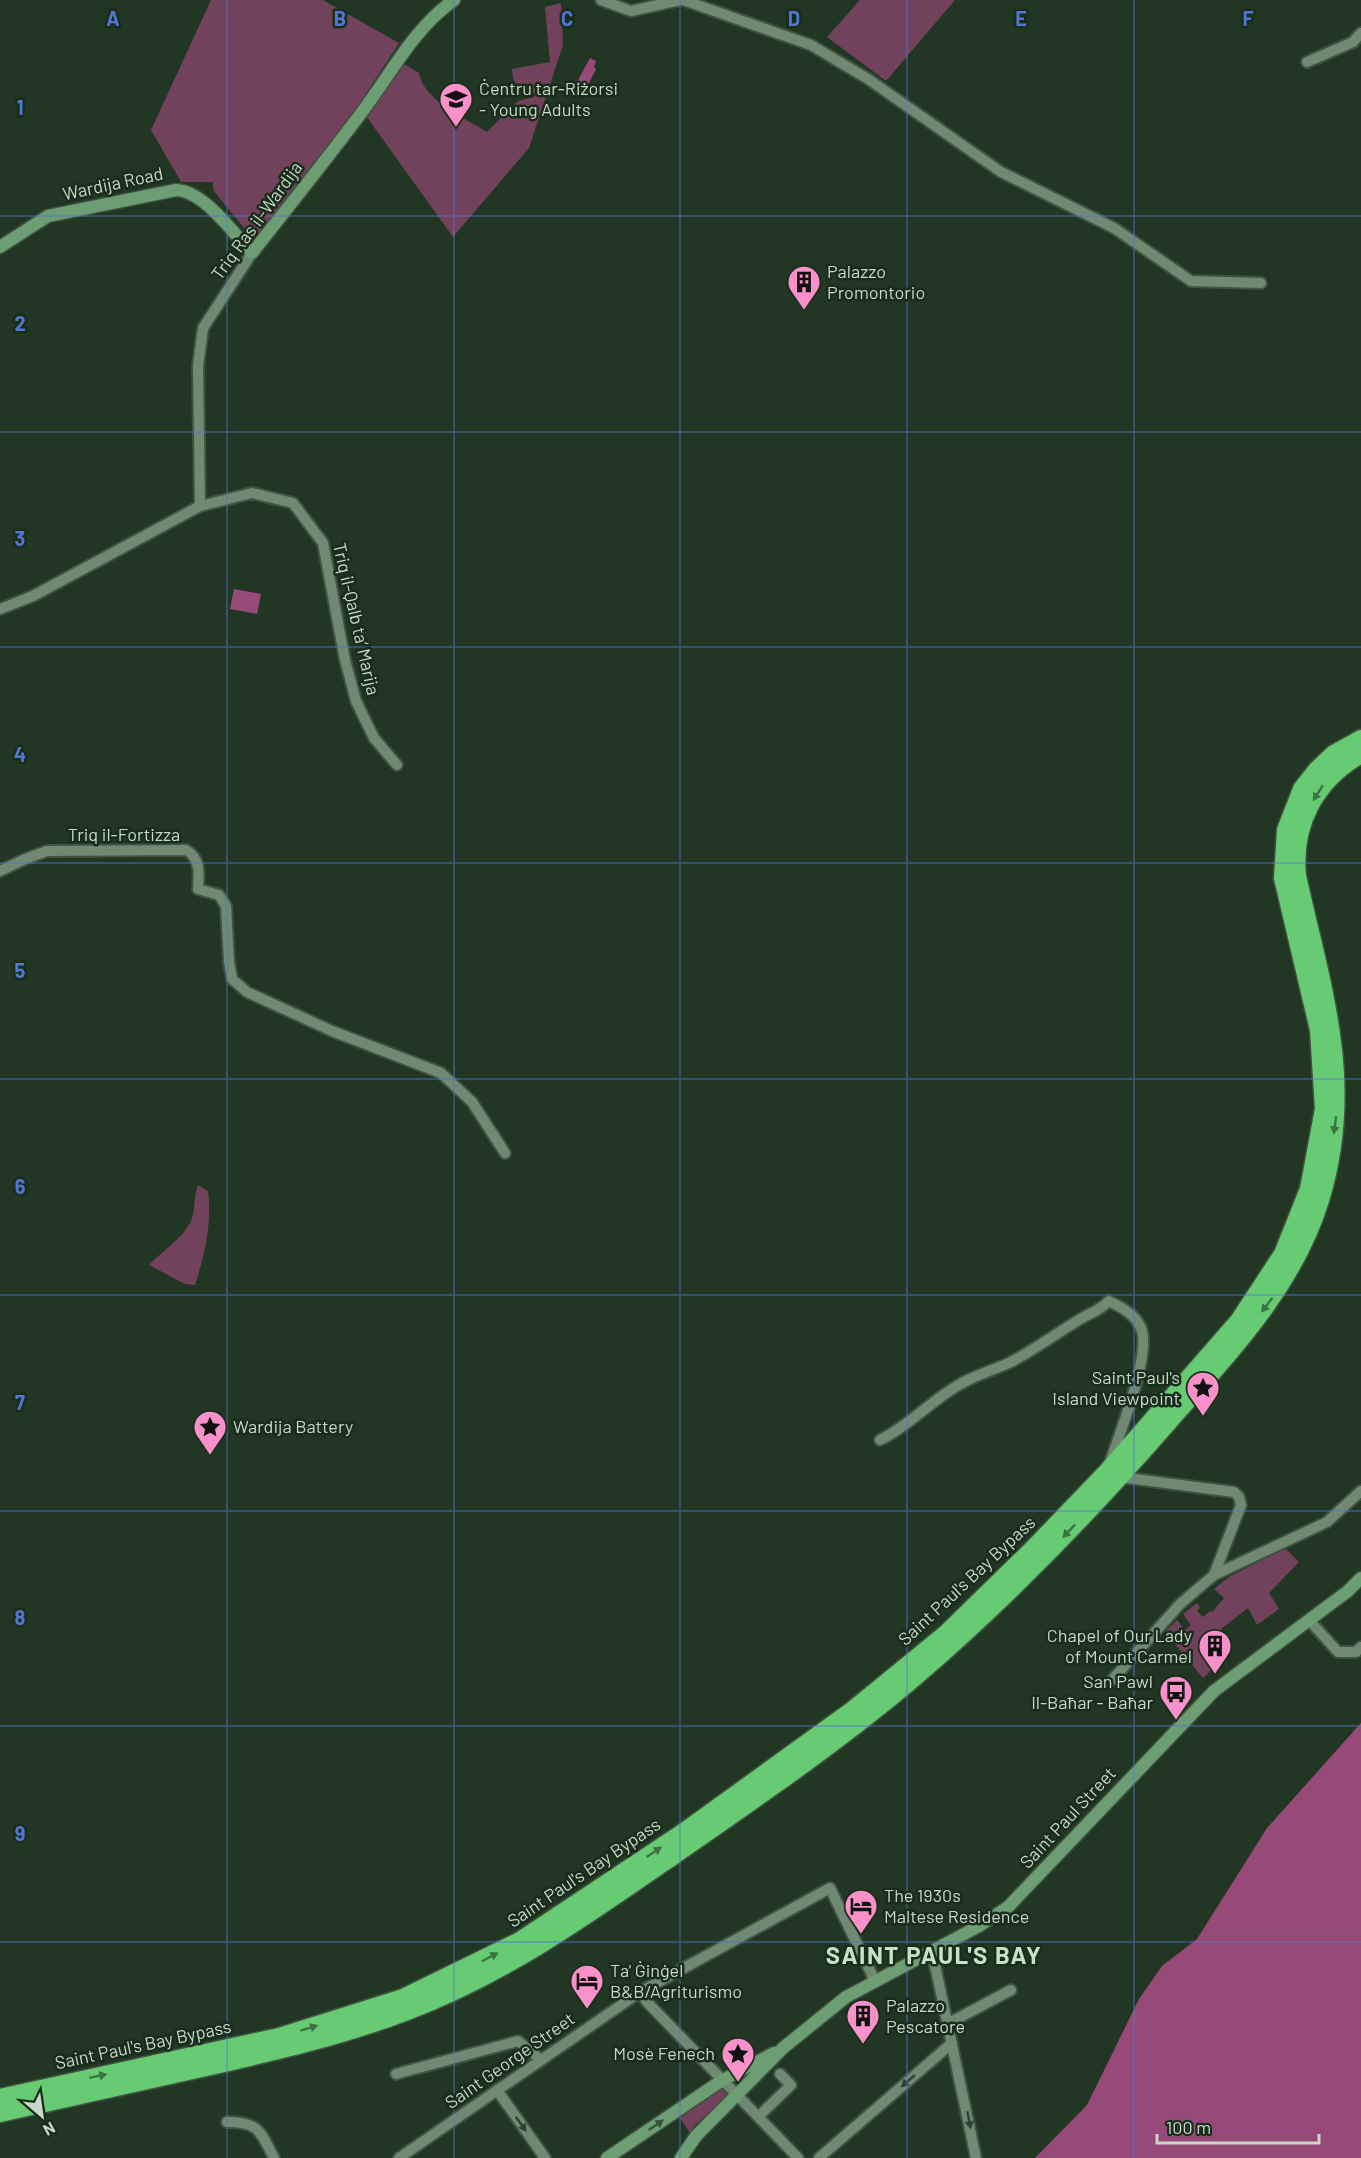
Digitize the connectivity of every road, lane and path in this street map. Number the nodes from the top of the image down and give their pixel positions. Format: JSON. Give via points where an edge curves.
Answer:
{"nodes":[{"id":1,"x":454,"y":0,"type":"edge"},
{"id":2,"x":601,"y":0,"type":"edge"},
{"id":3,"x":682,"y":0,"type":"edge"},
{"id":4,"x":1361,"y":33,"type":"edge"},
{"id":5,"x":1307,"y":62,"type":"dead end"},
{"id":6,"x":0,"y":246,"type":"edge"},
{"id":7,"x":252,"y":253,"type":"junction"},
{"id":8,"x":1261,"y":283,"type":"dead end"},
{"id":9,"x":200,"y":506,"type":"junction"},
{"id":10,"x":0,"y":609,"type":"edge"},
{"id":11,"x":1361,"y":739,"type":"edge"},
{"id":12,"x":1361,"y":754,"type":"edge"},
{"id":13,"x":397,"y":765,"type":"dead end"},
{"id":14,"x":0,"y":871,"type":"edge"},
{"id":15,"x":505,"y":1153,"type":"dead end"},
{"id":16,"x":880,"y":1440,"type":"dead end"},
{"id":17,"x":1114,"y":1474,"type":"junction"},
{"id":18,"x":1361,"y":1491,"type":"edge"},
{"id":19,"x":1214,"y":1575,"type":"junction"},
{"id":20,"x":1361,"y":1578,"type":"edge"},
{"id":21,"x":1309,"y":1620,"type":"junction"},
{"id":22,"x":1361,"y":1647,"type":"edge"},
{"id":23,"x":1112,"y":1680,"type":"dead end"},
{"id":24,"x":932,"y":1951,"type":"junction"},
{"id":25,"x":875,"y":1981,"type":"junction"},
{"id":26,"x":1011,"y":1990,"type":"dead end"},
{"id":27,"x":640,"y":1992,"type":"junction"},
{"id":28,"x":949,"y":2023,"type":"junction"},
{"id":29,"x":952,"y":2043,"type":"junction"},
{"id":30,"x":783,"y":2048,"type":"junction"},
{"id":31,"x":540,"y":2059,"type":"junction"},
{"id":32,"x":396,"y":2074,"type":"dead end"},
{"id":33,"x":780,"y":2074,"type":"dead end"},
{"id":34,"x":721,"y":2081,"type":"junction"},
{"id":35,"x":496,"y":2090,"type":"junction"},
{"id":36,"x":738,"y":2095,"type":"junction"},
{"id":37,"x":0,"y":2098,"type":"edge"},
{"id":38,"x":0,"y":2113,"type":"edge"},
{"id":39,"x":760,"y":2115,"type":"junction"},
{"id":40,"x":227,"y":2122,"type":"dead end"},
{"id":41,"x":274,"y":2158,"type":"edge"},
{"id":42,"x":399,"y":2158,"type":"edge"},
{"id":43,"x":545,"y":2158,"type":"edge"},
{"id":44,"x":607,"y":2158,"type":"edge"},
{"id":45,"x":681,"y":2158,"type":"edge"},
{"id":46,"x":798,"y":2158,"type":"edge"},
{"id":47,"x":819,"y":2158,"type":"edge"},
{"id":48,"x":976,"y":2158,"type":"edge"}],
"edges":[{"from":1,"to":7,"type":"street","name":"Triq Ras il-Wardija","via":[[408,44],[363,111]]},
{"from":2,"to":3,"type":"street","via":[[631,11]]},
{"from":3,"to":8,"type":"street","via":[[811,45],[868,78],[1001,172],[1114,228],[1191,281]]},
{"from":4,"to":5,"type":"street","via":[[1353,42]]},
{"from":6,"to":7,"type":"street","name":"Wardija Road","via":[[48,216],[176,190],[200,198]]},
{"from":7,"to":9,"type":"street","name":"Triq Ras il-Wardija","via":[[203,328],[198,366]]},
{"from":9,"to":10,"type":"street","name":"Triq il-Qalb ta‘ Marija","via":[[33,596]]},
{"from":9,"to":13,"type":"street","name":"Triq il-Qalb ta‘ Marija","via":[[252,494],[293,503],[315,531],[323,543],[356,700],[374,738]]},
{"from":11,"to":17,"type":"highway","name":"Saint Paul's Bay Bypass","via":[[1334,754],[1302,789],[1286,830],[1282,858],[1283,878],[1319,1030],[1324,1108],[1308,1189],[1283,1254],[1239,1321]]},
{"from":12,"to":17,"type":"highway","name":"Saint Paul's Bay Bypass","one_way":true,"via":[[1328,779],[1315,796],[1298,832],[1295,856],[1333,1034],[1337,1113],[1320,1201],[1295,1260],[1271,1300],[1232,1350]]},
{"from":14,"to":15,"type":"street","name":"Triq il-Fortizza","via":[[47,851],[186,850],[195,855],[198,889],[219,895],[226,906],[232,979],[247,992],[333,1031],[441,1073],[472,1102]]},
{"from":16,"to":17,"type":"street","via":[[903,1429],[932,1402],[963,1382],[1047,1342],[1098,1312],[1109,1301],[1126,1310],[1140,1325],[1143,1336]]},
{"from":17,"to":19,"type":"street","via":[[1234,1492],[1239,1497],[1241,1505]]},
{"from":37,"to":17,"type":"highway","name":"Saint Paul's Bay Bypass","one_way":true,"via":[[279,2037],[403,1998],[520,1941],[711,1813],[862,1703],[946,1635]]},
{"from":17,"to":38,"type":"highway","name":"Saint Paul's Bay Bypass","one_way":true,"via":[[1033,1569],[954,1643],[870,1713],[751,1801],[528,1953],[408,2011],[302,2045]]},
{"from":18,"to":19,"type":"street","via":[[1327,1522]]},
{"from":19,"to":23,"type":"street","via":[[1180,1604]]},
{"from":20,"to":21,"type":"street","name":"Saint Paul Street"},
{"from":21,"to":22,"type":"street","via":[[1338,1652],[1356,1652]]},
{"from":21,"to":24,"type":"street","name":"Saint Paul Street","via":[[1214,1691],[1008,1907]]},
{"from":24,"to":25,"type":"street","name":"Saint Paul Street"},
{"from":24,"to":28,"type":"street"},
{"from":25,"to":27,"type":"street","name":"Saint George Street","via":[[830,1888]]},
{"from":25,"to":30,"type":"street","name":"Saint Paul Street","via":[[846,1998]]},
{"from":26,"to":28,"type":"street"},
{"from":27,"to":31,"type":"street","name":"Saint George Street"},
{"from":27,"to":34,"type":"street"},
{"from":28,"to":29,"type":"street"},
{"from":29,"to":47,"type":"street","one_way":true},
{"from":29,"to":48,"type":"street","one_way":true},
{"from":30,"to":34,"type":"street"},
{"from":30,"to":36,"type":"street","name":"Saint Paul Street"},
{"from":31,"to":32,"type":"street","via":[[518,2041]]},
{"from":31,"to":35,"type":"street","name":"Saint George Street"},
{"from":33,"to":39,"type":"street","via":[[791,2085]]},
{"from":34,"to":36,"type":"street"},
{"from":44,"to":34,"type":"street","one_way":true},
{"from":35,"to":42,"type":"street","name":"Saint George Street"},
{"from":35,"to":43,"type":"street","one_way":true},
{"from":36,"to":39,"type":"street"},
{"from":36,"to":45,"type":"street","name":"Saint Paul Street","via":[[696,2136]]},
{"from":39,"to":46,"type":"street"},
{"from":40,"to":41,"type":"street","via":[[247,2122],[261,2133]]}]}
